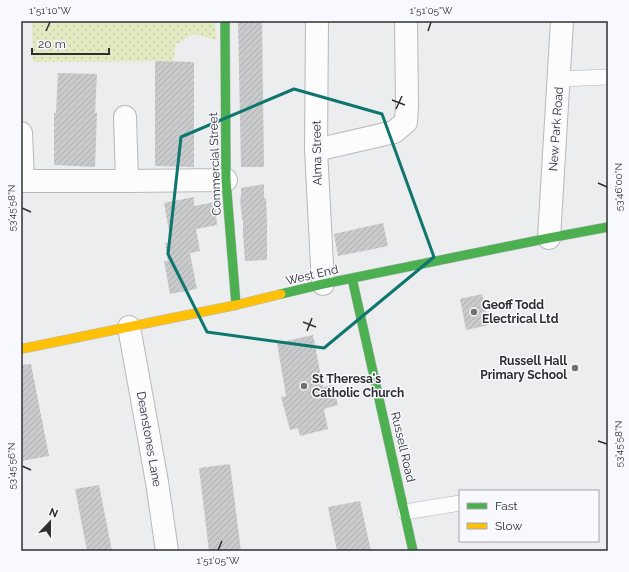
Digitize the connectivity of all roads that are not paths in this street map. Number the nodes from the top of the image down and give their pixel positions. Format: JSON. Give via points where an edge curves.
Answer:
{"nodes":[{"id":1,"x":225,"y":21,"type":"edge"},
{"id":2,"x":317,"y":21,"type":"edge"},
{"id":3,"x":406,"y":21,"type":"edge"},
{"id":4,"x":562,"y":21,"type":"edge"},
{"id":5,"x":608,"y":77,"type":"edge"},
{"id":6,"x":559,"y":79,"type":"junction"},
{"id":7,"x":125,"y":117,"type":"dead end"},
{"id":8,"x":21,"y":133,"type":"edge"},
{"id":9,"x":316,"y":150,"type":"junction"},
{"id":10,"x":226,"y":180,"type":"junction"},
{"id":11,"x":127,"y":181,"type":"junction"},
{"id":12,"x":608,"y":227,"type":"edge"},
{"id":13,"x":549,"y":238,"type":"junction"},
{"id":14,"x":352,"y":278,"type":"junction"},
{"id":15,"x":323,"y":284,"type":"junction"},
{"id":16,"x":236,"y":305,"type":"junction"},
{"id":17,"x":129,"y":327,"type":"junction"},
{"id":18,"x":21,"y":349,"type":"edge"},
{"id":19,"x":459,"y":503,"type":"edge"},
{"id":20,"x":405,"y":512,"type":"junction"},
{"id":21,"x":166,"y":551,"type":"edge"},
{"id":22,"x":413,"y":551,"type":"edge"}],
"edges":[{"from":1,"to":10,"type":"main road","name":"Commercial Street"},
{"from":2,"to":9,"type":"street","name":"Alma Street"},
{"from":3,"to":9,"type":"street","via":[[406,122],[394,132]]},
{"from":4,"to":6,"type":"street","name":"New Park Road"},
{"from":5,"to":6,"type":"lane"},
{"from":6,"to":13,"type":"street","name":"New Park Road"},
{"from":7,"to":11,"type":"street"},
{"from":8,"to":11,"type":"street","via":[[23,181]]},
{"from":9,"to":15,"type":"street","name":"Alma Street"},
{"from":10,"to":11,"type":"street"},
{"from":10,"to":16,"type":"main road","name":"Commercial Street"},
{"from":12,"to":13,"type":"main road","name":"West End"},
{"from":13,"to":14,"type":"main road","name":"West End"},
{"from":14,"to":15,"type":"main road","name":"West End"},
{"from":14,"to":20,"type":"main road","name":"Russell Road"},
{"from":15,"to":16,"type":"main road","name":"West End"},
{"from":16,"to":17,"type":"main road","name":"West End"},
{"from":17,"to":18,"type":"main road","name":"West End"},
{"from":17,"to":21,"type":"street","name":"Deanstones Lane","via":[[157,482]]},
{"from":19,"to":20,"type":"lane"},
{"from":20,"to":22,"type":"main road","name":"Russell Road"}]}
